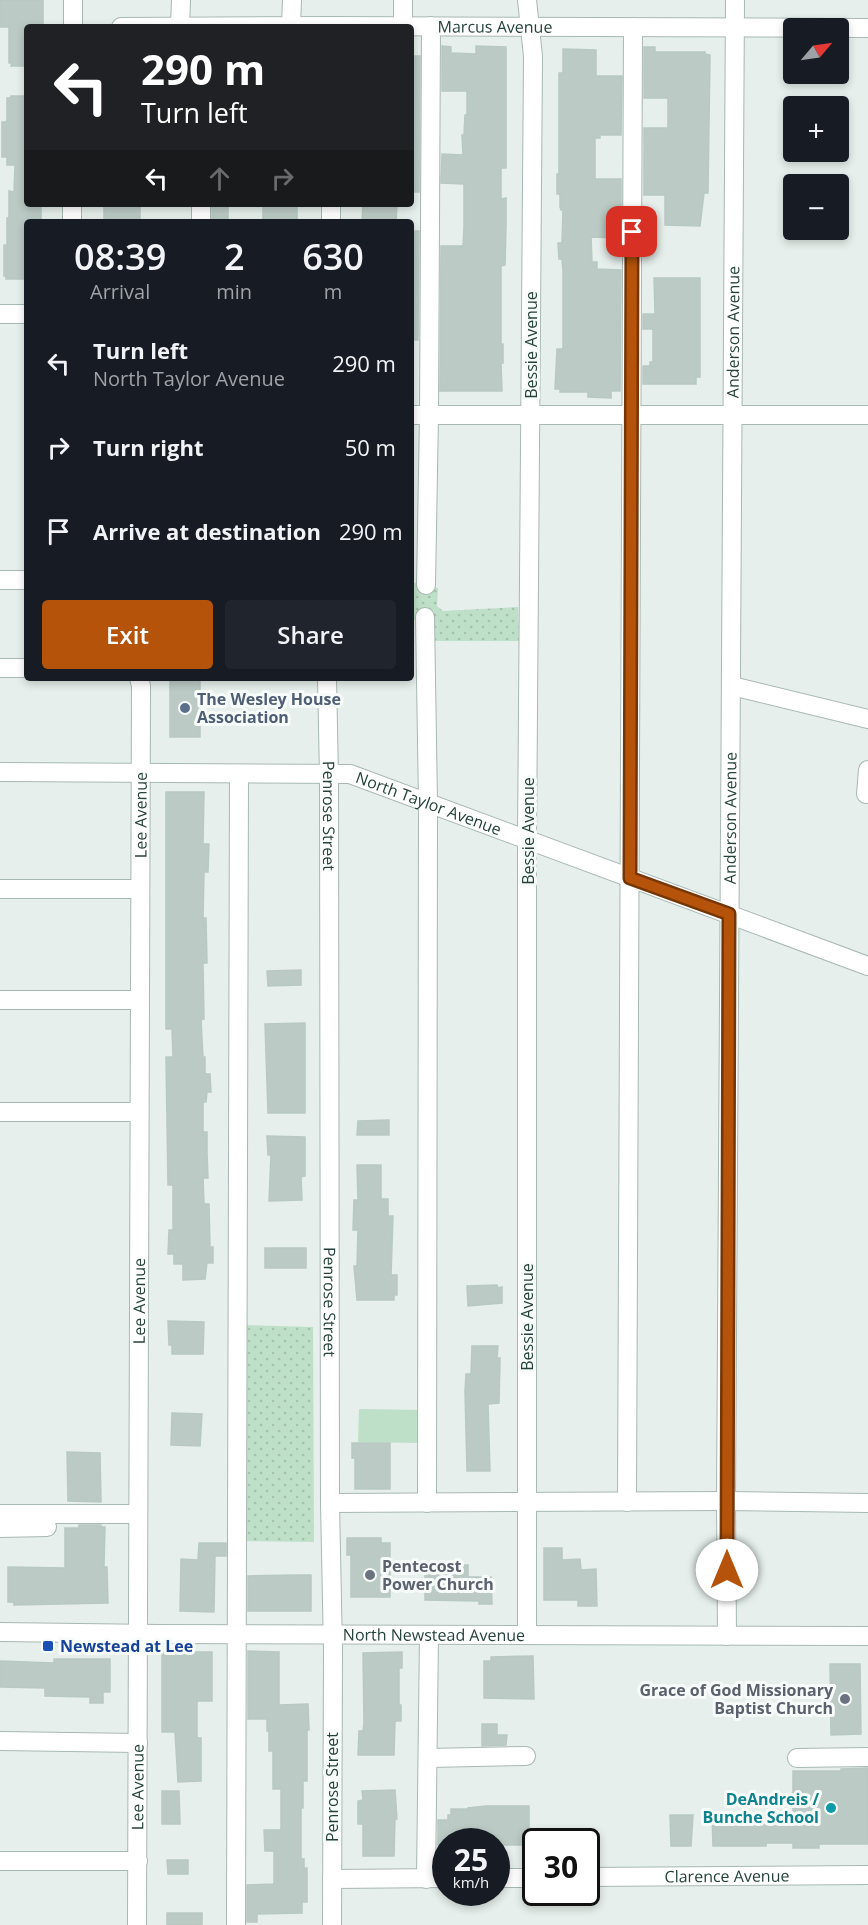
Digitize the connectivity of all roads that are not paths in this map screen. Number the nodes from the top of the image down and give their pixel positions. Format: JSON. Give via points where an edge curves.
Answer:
{"nodes":[{"id":1,"x":73,"y":0,"type":"edge"},
{"id":2,"x":181,"y":0,"type":"edge"},
{"id":3,"x":292,"y":0,"type":"edge"},
{"id":4,"x":403,"y":0,"type":"edge"},
{"id":5,"x":527,"y":0,"type":"edge"},
{"id":6,"x":735,"y":0,"type":"edge"},
{"id":7,"x":73,"y":24,"type":"edge"},
{"id":8,"x":180,"y":24,"type":"edge"},
{"id":9,"x":291,"y":24,"type":"edge"},
{"id":10,"x":403,"y":24,"type":"edge"},
{"id":11,"x":414,"y":26,"type":"edge"},
{"id":12,"x":431,"y":26,"type":"junction"},
{"id":13,"x":529,"y":27,"type":"junction"},
{"id":14,"x":633,"y":27,"type":"junction"},
{"id":15,"x":735,"y":27,"type":"junction"},
{"id":16,"x":868,"y":28,"type":"edge"},
{"id":17,"x":0,"y":314,"type":"edge"},
{"id":18,"x":24,"y":314,"type":"edge"},
{"id":19,"x":733,"y":414,"type":"junction"},
{"id":20,"x":420,"y":415,"type":"edge"},
{"id":21,"x":531,"y":415,"type":"junction"},
{"id":22,"x":630,"y":415,"type":"junction"},
{"id":23,"x":868,"y":415,"type":"edge"},
{"id":24,"x":0,"y":580,"type":"edge"},
{"id":25,"x":24,"y":580,"type":"edge"},
{"id":26,"x":426,"y":585,"type":"dead end"},
{"id":27,"x":425,"y":617,"type":"dead end"},
{"id":28,"x":0,"y":668,"type":"edge"},
{"id":29,"x":24,"y":668,"type":"edge"},
{"id":30,"x":140,"y":681,"type":"edge"},
{"id":31,"x":327,"y":681,"type":"edge"},
{"id":32,"x":732,"y":686,"type":"junction"},
{"id":33,"x":868,"y":720,"type":"edge"},
{"id":34,"x":868,"y":770,"type":"edge"},
{"id":35,"x":0,"y":772,"type":"edge"},
{"id":36,"x":329,"y":773,"type":"junction"},
{"id":37,"x":139,"y":774,"type":"junction"},
{"id":38,"x":239,"y":774,"type":"junction"},
{"id":39,"x":866,"y":794,"type":"dead end"},
{"id":40,"x":428,"y":803,"type":"junction"},
{"id":41,"x":527,"y":840,"type":"junction"},
{"id":42,"x":630,"y":878,"type":"junction"},
{"id":43,"x":0,"y":889,"type":"edge"},
{"id":44,"x":139,"y":889,"type":"junction"},
{"id":45,"x":729,"y":914,"type":"junction"},
{"id":46,"x":868,"y":966,"type":"edge"},
{"id":47,"x":0,"y":1000,"type":"edge"},
{"id":48,"x":139,"y":1000,"type":"junction"},
{"id":49,"x":0,"y":1112,"type":"edge"},
{"id":50,"x":139,"y":1112,"type":"junction"},
{"id":51,"x":726,"y":1501,"type":"junction"},
{"id":52,"x":627,"y":1502,"type":"junction"},
{"id":53,"x":330,"y":1503,"type":"junction"},
{"id":54,"x":427,"y":1503,"type":"junction"},
{"id":55,"x":527,"y":1503,"type":"junction"},
{"id":56,"x":868,"y":1503,"type":"edge"},
{"id":57,"x":0,"y":1514,"type":"edge"},
{"id":58,"x":138,"y":1514,"type":"junction"},
{"id":59,"x":47,"y":1527,"type":"dead end"},
{"id":60,"x":0,"y":1528,"type":"edge"},
{"id":61,"x":0,"y":1632,"type":"edge"},
{"id":62,"x":138,"y":1634,"type":"junction"},
{"id":63,"x":237,"y":1634,"type":"junction"},
{"id":64,"x":333,"y":1634,"type":"junction"},
{"id":65,"x":429,"y":1635,"type":"junction"},
{"id":66,"x":527,"y":1635,"type":"junction"},
{"id":67,"x":727,"y":1636,"type":"junction"},
{"id":68,"x":868,"y":1636,"type":"edge"},
{"id":69,"x":0,"y":1741,"type":"edge"},
{"id":70,"x":138,"y":1743,"type":"junction"},
{"id":71,"x":526,"y":1756,"type":"dead end"},
{"id":72,"x":868,"y":1757,"type":"edge"},
{"id":73,"x":429,"y":1758,"type":"junction"},
{"id":74,"x":797,"y":1758,"type":"dead end"},
{"id":75,"x":0,"y":1861,"type":"edge"},
{"id":76,"x":138,"y":1861,"type":"junction"},
{"id":77,"x":868,"y":1875,"type":"edge"},
{"id":78,"x":600,"y":1877,"type":"edge"},
{"id":79,"x":426,"y":1878,"type":"junction"},
{"id":80,"x":432,"y":1878,"type":"edge"},
{"id":81,"x":332,"y":1879,"type":"junction"},
{"id":82,"x":137,"y":1925,"type":"edge"},
{"id":83,"x":236,"y":1925,"type":"edge"},
{"id":84,"x":332,"y":1925,"type":"edge"}],
"edges":[{"from":1,"to":7,"type":"street"},
{"from":2,"to":8,"type":"street"},
{"from":3,"to":9,"type":"street"},
{"from":4,"to":10,"type":"street"},
{"from":5,"to":13,"type":"street","name":"Bessie Avenue"},
{"from":6,"to":15,"type":"street","name":"Anderson Avenue"},
{"from":11,"to":12,"type":"street","name":"Marcus Avenue"},
{"from":12,"to":13,"type":"street","name":"Marcus Avenue"},
{"from":12,"to":20,"type":"street"},
{"from":13,"to":14,"type":"street","name":"Marcus Avenue"},
{"from":13,"to":21,"type":"street","name":"Bessie Avenue","via":[[533,56]]},
{"from":14,"to":15,"type":"street","name":"Marcus Avenue"},
{"from":14,"to":22,"type":"street"},
{"from":15,"to":16,"type":"street","name":"Marcus Avenue"},
{"from":15,"to":19,"type":"street","name":"Anderson Avenue"},
{"from":17,"to":18,"type":"street"},
{"from":19,"to":22,"type":"street"},
{"from":19,"to":23,"type":"street"},
{"from":19,"to":32,"type":"street","name":"Anderson Avenue"},
{"from":20,"to":21,"type":"street"},
{"from":20,"to":26,"type":"street"},
{"from":21,"to":22,"type":"street"},
{"from":21,"to":41,"type":"street","name":"Bessie Avenue"},
{"from":22,"to":42,"type":"street"},
{"from":24,"to":25,"type":"street"},
{"from":27,"to":40,"type":"street"},
{"from":28,"to":29,"type":"street"},
{"from":30,"to":37,"type":"street","name":"Lee Avenue"},
{"from":31,"to":36,"type":"street","name":"Penrose Street"},
{"from":32,"to":33,"type":"street"},
{"from":32,"to":45,"type":"street","name":"Anderson Avenue"},
{"from":34,"to":39,"type":"street"},
{"from":35,"to":37,"type":"street","name":"North Taylor Avenue"},
{"from":36,"to":38,"type":"street","name":"North Taylor Avenue"},
{"from":36,"to":40,"type":"street","name":"North Taylor Avenue","via":[[350,774]]},
{"from":36,"to":53,"type":"street","name":"Penrose Street"},
{"from":37,"to":38,"type":"street","name":"North Taylor Avenue"},
{"from":37,"to":44,"type":"street","name":"Lee Avenue"},
{"from":38,"to":63,"type":"street"},
{"from":40,"to":41,"type":"street","name":"North Taylor Avenue"},
{"from":40,"to":54,"type":"street"},
{"from":41,"to":42,"type":"street","name":"North Taylor Avenue"},
{"from":41,"to":55,"type":"street","name":"Bessie Avenue"},
{"from":42,"to":45,"type":"street","name":"North Taylor Avenue"},
{"from":42,"to":52,"type":"street"},
{"from":43,"to":44,"type":"street"},
{"from":44,"to":48,"type":"street","name":"Lee Avenue"},
{"from":45,"to":46,"type":"street","name":"North Taylor Avenue"},
{"from":45,"to":51,"type":"street","name":"Anderson Avenue"},
{"from":47,"to":48,"type":"street"},
{"from":48,"to":50,"type":"street","name":"Lee Avenue"},
{"from":49,"to":50,"type":"street"},
{"from":50,"to":58,"type":"street","name":"Lee Avenue"},
{"from":51,"to":52,"type":"street"},
{"from":51,"to":56,"type":"street"},
{"from":51,"to":67,"type":"street","name":"Anderson Avenue"},
{"from":52,"to":55,"type":"street"},
{"from":53,"to":54,"type":"street"},
{"from":53,"to":64,"type":"street","name":"Penrose Street"},
{"from":54,"to":55,"type":"street"},
{"from":55,"to":66,"type":"street","name":"Bessie Avenue"},
{"from":57,"to":58,"type":"street"},
{"from":58,"to":62,"type":"street","name":"Lee Avenue"},
{"from":59,"to":60,"type":"street"},
{"from":61,"to":62,"type":"street","name":"North Newstead Avenue"},
{"from":62,"to":63,"type":"street","name":"North Newstead Avenue"},
{"from":62,"to":70,"type":"street","name":"Lee Avenue"},
{"from":63,"to":64,"type":"street","name":"North Newstead Avenue"},
{"from":63,"to":83,"type":"street"},
{"from":64,"to":65,"type":"street","name":"North Newstead Avenue"},
{"from":64,"to":81,"type":"street","name":"Penrose Street"},
{"from":65,"to":66,"type":"street","name":"North Newstead Avenue"},
{"from":65,"to":73,"type":"street"},
{"from":66,"to":67,"type":"street","name":"North Newstead Avenue"},
{"from":67,"to":68,"type":"street","name":"North Newstead Avenue"},
{"from":69,"to":70,"type":"street"},
{"from":70,"to":76,"type":"street","name":"Lee Avenue"},
{"from":71,"to":73,"type":"street"},
{"from":72,"to":74,"type":"street"},
{"from":73,"to":79,"type":"street"},
{"from":75,"to":76,"type":"street"},
{"from":76,"to":82,"type":"street","name":"Lee Avenue"},
{"from":77,"to":78,"type":"street","name":"Clarence Avenue"},
{"from":79,"to":80,"type":"street"},
{"from":79,"to":81,"type":"street"},
{"from":81,"to":84,"type":"street","name":"Penrose Street"}]}
